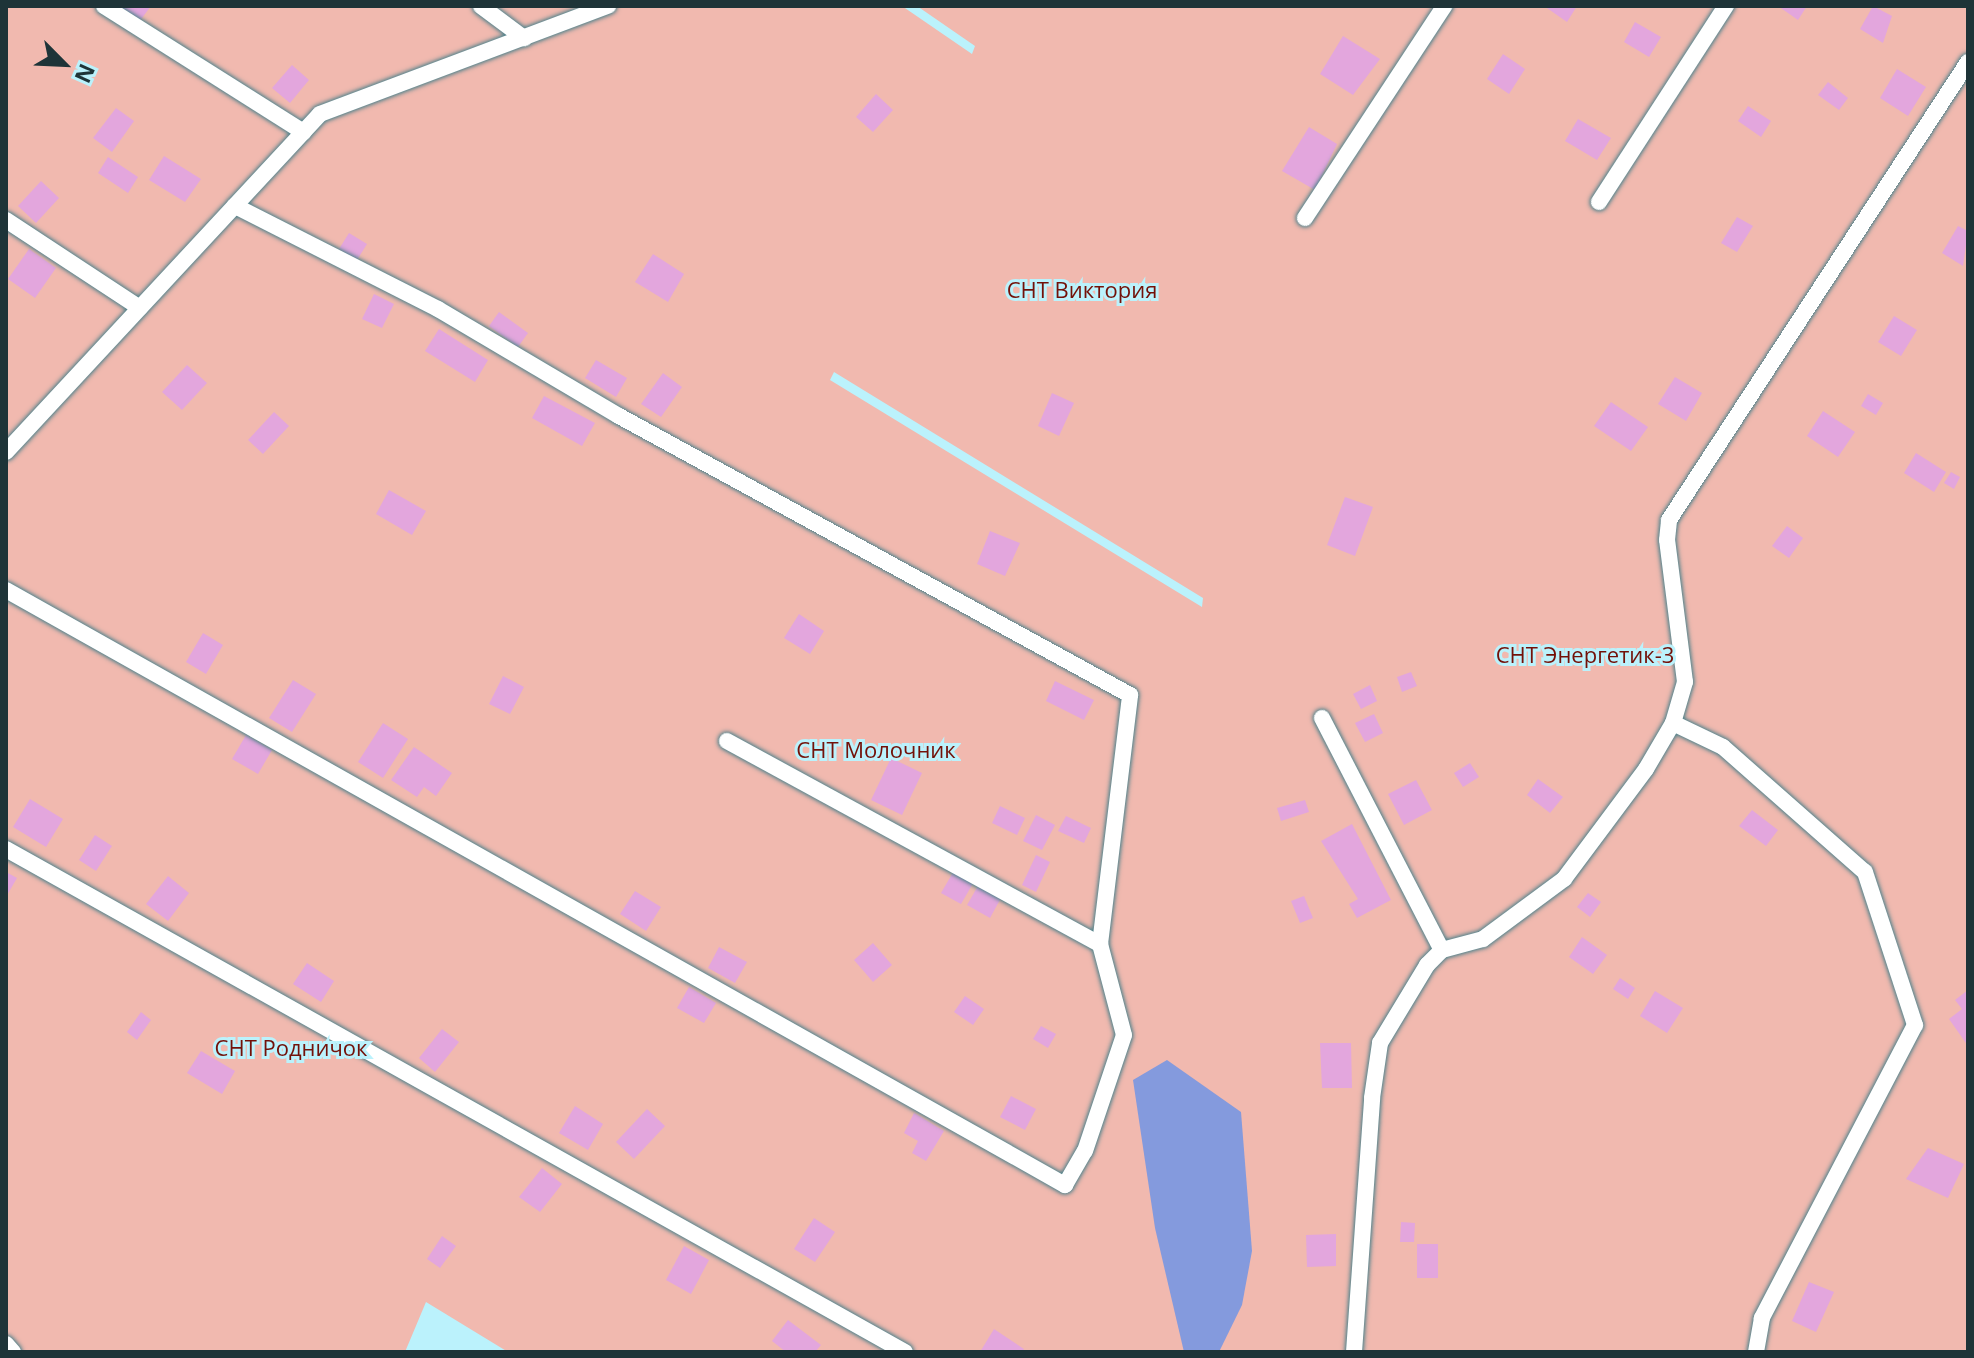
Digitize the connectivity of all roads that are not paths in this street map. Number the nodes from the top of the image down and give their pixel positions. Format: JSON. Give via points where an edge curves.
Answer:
{"nodes":[{"id":1,"x":104,"y":6,"type":"edge"},
{"id":2,"x":481,"y":6,"type":"edge"},
{"id":3,"x":608,"y":6,"type":"edge"},
{"id":4,"x":1444,"y":6,"type":"edge"},
{"id":5,"x":1726,"y":6,"type":"edge"},
{"id":6,"x":524,"y":38,"type":"junction"},
{"id":7,"x":1968,"y":62,"type":"edge"},
{"id":8,"x":303,"y":132,"type":"junction"},
{"id":9,"x":1599,"y":202,"type":"dead end"},
{"id":10,"x":235,"y":206,"type":"junction"},
{"id":11,"x":1305,"y":218,"type":"dead end"},
{"id":12,"x":6,"y":220,"type":"edge"},
{"id":13,"x":140,"y":308,"type":"junction"},
{"id":14,"x":6,"y":452,"type":"edge"},
{"id":15,"x":6,"y":590,"type":"edge"},
{"id":16,"x":1322,"y":718,"type":"dead end"},
{"id":17,"x":1673,"y":723,"type":"junction"},
{"id":18,"x":727,"y":741,"type":"dead end"},
{"id":19,"x":6,"y":849,"type":"edge"},
{"id":20,"x":1100,"y":944,"type":"junction"},
{"id":21,"x":1442,"y":950,"type":"junction"},
{"id":22,"x":6,"y":1344,"type":"edge"},
{"id":23,"x":13,"y":1352,"type":"edge"},
{"id":24,"x":905,"y":1352,"type":"edge"},
{"id":25,"x":1354,"y":1352,"type":"edge"},
{"id":26,"x":1756,"y":1352,"type":"edge"}],
"edges":[{"from":1,"to":8,"type":"lane"},
{"from":2,"to":6,"type":"lane"},
{"from":3,"to":6,"type":"lane"},
{"from":4,"to":11,"type":"lane"},
{"from":5,"to":9,"type":"lane"},
{"from":6,"to":8,"type":"lane","via":[[320,114]]},
{"from":7,"to":17,"type":"lane","via":[[1669,520],[1685,682]]},
{"from":8,"to":10,"type":"lane"},
{"from":10,"to":13,"type":"lane"},
{"from":10,"to":20,"type":"lane","via":[[438,309],[619,416],[1130,695]]},
{"from":12,"to":13,"type":"lane"},
{"from":13,"to":14,"type":"lane"},
{"from":15,"to":20,"type":"lane","via":[[1065,1185],[1085,1151],[1124,1035]]},
{"from":16,"to":21,"type":"lane"},
{"from":17,"to":21,"type":"lane","via":[[1646,769],[1564,879],[1483,939]]},
{"from":17,"to":26,"type":"lane","via":[[1723,747],[1865,872],[1915,1025],[1762,1318]]},
{"from":18,"to":20,"type":"lane"},
{"from":19,"to":24,"type":"lane"},
{"from":21,"to":25,"type":"lane","via":[[1394,1016],[1375,1065]]},
{"from":22,"to":23,"type":"lane"}]}
